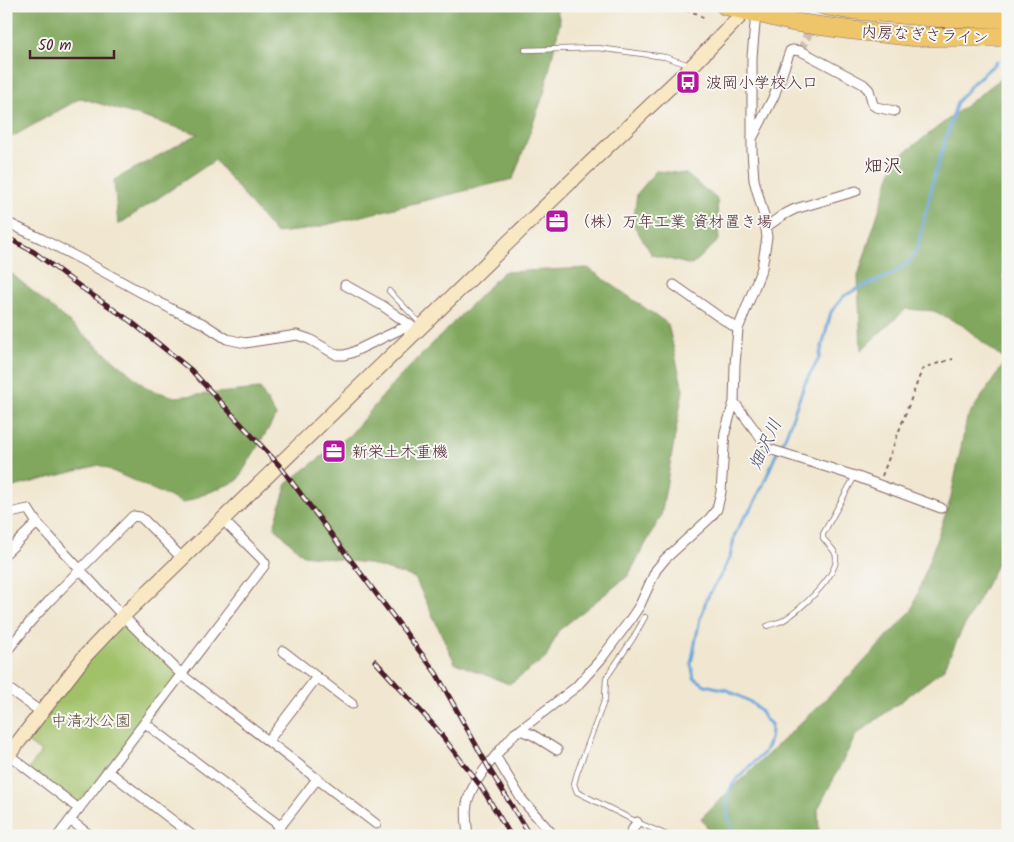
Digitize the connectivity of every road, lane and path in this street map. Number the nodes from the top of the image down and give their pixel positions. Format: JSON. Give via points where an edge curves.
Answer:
{"nodes":[{"id":1,"x":670,"y":6,"type":"edge"},
{"id":2,"x":725,"y":6,"type":"edge"},
{"id":3,"x":825,"y":6,"type":"edge"},
{"id":4,"x":751,"y":10,"type":"edge"},
{"id":5,"x":1008,"y":19,"type":"edge"},
{"id":6,"x":706,"y":21,"type":"dead end"},
{"id":7,"x":1008,"y":37,"type":"edge"},
{"id":8,"x":525,"y":50,"type":"dead end"},
{"id":9,"x":692,"y":66,"type":"junction"},
{"id":10,"x":894,"y":111,"type":"dead end"},
{"id":11,"x":751,"y":140,"type":"junction"},
{"id":12,"x":856,"y":191,"type":"dead end"},
{"id":13,"x":6,"y":222,"type":"edge"},
{"id":14,"x":766,"y":227,"type":"junction"},
{"id":15,"x":345,"y":285,"type":"dead end"},
{"id":16,"x":674,"y":285,"type":"dead end"},
{"id":17,"x":389,"y":291,"type":"dead end"},
{"id":18,"x":738,"y":329,"type":"junction"},
{"id":19,"x":418,"y":330,"type":"junction"},
{"id":20,"x":953,"y":359,"type":"dead end"},
{"id":21,"x":734,"y":402,"type":"junction"},
{"id":22,"x":854,"y":476,"type":"junction"},
{"id":23,"x":878,"y":485,"type":"junction"},
{"id":24,"x":940,"y":508,"type":"dead end"},
{"id":25,"x":6,"y":514,"type":"edge"},
{"id":26,"x":223,"y":520,"type":"junction"},
{"id":27,"x":37,"y":523,"type":"junction"},
{"id":28,"x":6,"y":553,"type":"edge"},
{"id":29,"x":183,"y":559,"type":"junction"},
{"id":30,"x":81,"y":569,"type":"junction"},
{"id":31,"x":123,"y":616,"type":"junction"},
{"id":32,"x":645,"y":617,"type":"dead end"},
{"id":33,"x":767,"y":626,"type":"dead end"},
{"id":34,"x":283,"y":651,"type":"dead end"},
{"id":35,"x":6,"y":652,"type":"edge"},
{"id":36,"x":182,"y":675,"type":"junction"},
{"id":37,"x":317,"y":677,"type":"junction"},
{"id":38,"x":6,"y":686,"type":"edge"},
{"id":39,"x":352,"y":704,"type":"dead end"},
{"id":40,"x":41,"y":712,"type":"junction"},
{"id":41,"x":145,"y":723,"type":"junction"},
{"id":42,"x":520,"y":730,"type":"junction"},
{"id":43,"x":268,"y":741,"type":"junction"},
{"id":44,"x":557,"y":750,"type":"dead end"},
{"id":45,"x":7,"y":757,"type":"edge"},
{"id":46,"x":496,"y":757,"type":"junction"},
{"id":47,"x":108,"y":771,"type":"junction"},
{"id":48,"x":317,"y":778,"type":"junction"},
{"id":49,"x":79,"y":809,"type":"junction"},
{"id":50,"x":70,"y":820,"type":"junction"},
{"id":51,"x":637,"y":822,"type":"junction"},
{"id":52,"x":376,"y":824,"type":"dead end"},
{"id":53,"x":280,"y":826,"type":"junction"},
{"id":54,"x":58,"y":836,"type":"edge"},
{"id":55,"x":91,"y":836,"type":"edge"},
{"id":56,"x":193,"y":836,"type":"edge"},
{"id":57,"x":273,"y":836,"type":"edge"},
{"id":58,"x":468,"y":836,"type":"edge"},
{"id":59,"x":554,"y":836,"type":"edge"},
{"id":60,"x":629,"y":836,"type":"edge"},
{"id":61,"x":669,"y":836,"type":"edge"}],
"edges":[{"from":1,"to":6,"type":"path","via":[[699,14]]},
{"from":2,"to":4,"type":"highway","name":"内房なぎさライン"},
{"from":3,"to":5,"type":"highway","name":"内房なぎさライン","via":[[938,18]]},
{"from":4,"to":7,"type":"highway","name":"内房なぎさライン","via":[[792,22],[912,37]]},
{"from":4,"to":9,"type":"street"},
{"from":4,"to":11,"type":"street"},
{"from":8,"to":9,"type":"lane","via":[[598,48],[665,56]]},
{"from":9,"to":19,"type":"street"},
{"from":10,"to":11,"type":"street","via":[[876,107],[863,84],[801,51],[792,50],[774,96]]},
{"from":11,"to":14,"type":"street","via":[[754,180]]},
{"from":12,"to":14,"type":"street","via":[[795,209]]},
{"from":13,"to":19,"type":"street","via":[[236,342],[244,344],[297,335],[337,355],[344,355],[401,329]]},
{"from":14,"to":18,"type":"street","via":[[762,268]]},
{"from":15,"to":19,"type":"street"},
{"from":16,"to":18,"type":"street"},
{"from":17,"to":19,"type":"lane"},
{"from":18,"to":21,"type":"street"},
{"from":19,"to":26,"type":"street"},
{"from":20,"to":23,"type":"path","via":[[922,370]]},
{"from":21,"to":22,"type":"street","via":[[769,449]]},
{"from":21,"to":42,"type":"street","via":[[725,432],[717,509],[656,570],[640,605],[601,659],[576,686]]},
{"from":22,"to":23,"type":"street"},
{"from":22,"to":33,"type":"lane","via":[[823,534],[835,554],[830,576],[803,605],[783,620]]},
{"from":23,"to":24,"type":"street"},
{"from":25,"to":27,"type":"street","via":[[28,509]]},
{"from":26,"to":29,"type":"street"},
{"from":26,"to":36,"type":"street","via":[[261,558],[264,566]]},
{"from":27,"to":28,"type":"street"},
{"from":27,"to":30,"type":"street"},
{"from":29,"to":30,"type":"street","via":[[143,519],[133,516]]},
{"from":29,"to":31,"type":"street"},
{"from":30,"to":31,"type":"street"},
{"from":30,"to":35,"type":"street"},
{"from":31,"to":36,"type":"street"},
{"from":31,"to":40,"type":"street","via":[[85,656]]},
{"from":32,"to":51,"type":"lane","via":[[606,678],[605,699],[574,784],[577,792]]},
{"from":34,"to":37,"type":"street"},
{"from":36,"to":41,"type":"street"},
{"from":36,"to":43,"type":"street"},
{"from":37,"to":39,"type":"street"},
{"from":37,"to":43,"type":"street"},
{"from":38,"to":40,"type":"street"},
{"from":40,"to":45,"type":"street"},
{"from":41,"to":47,"type":"street"},
{"from":41,"to":53,"type":"street"},
{"from":42,"to":44,"type":"street"},
{"from":42,"to":46,"type":"street"},
{"from":43,"to":48,"type":"street"},
{"from":45,"to":49,"type":"street"},
{"from":46,"to":58,"type":"street","via":[[469,796],[466,806]]},
{"from":46,"to":59,"type":"street","via":[[522,800]]},
{"from":47,"to":49,"type":"street"},
{"from":47,"to":56,"type":"street"},
{"from":48,"to":52,"type":"street"},
{"from":48,"to":53,"type":"street"},
{"from":49,"to":50,"type":"street"},
{"from":50,"to":54,"type":"street"},
{"from":50,"to":55,"type":"street"},
{"from":51,"to":60,"type":"street"},
{"from":51,"to":61,"type":"lane"},
{"from":53,"to":57,"type":"street"}]}
